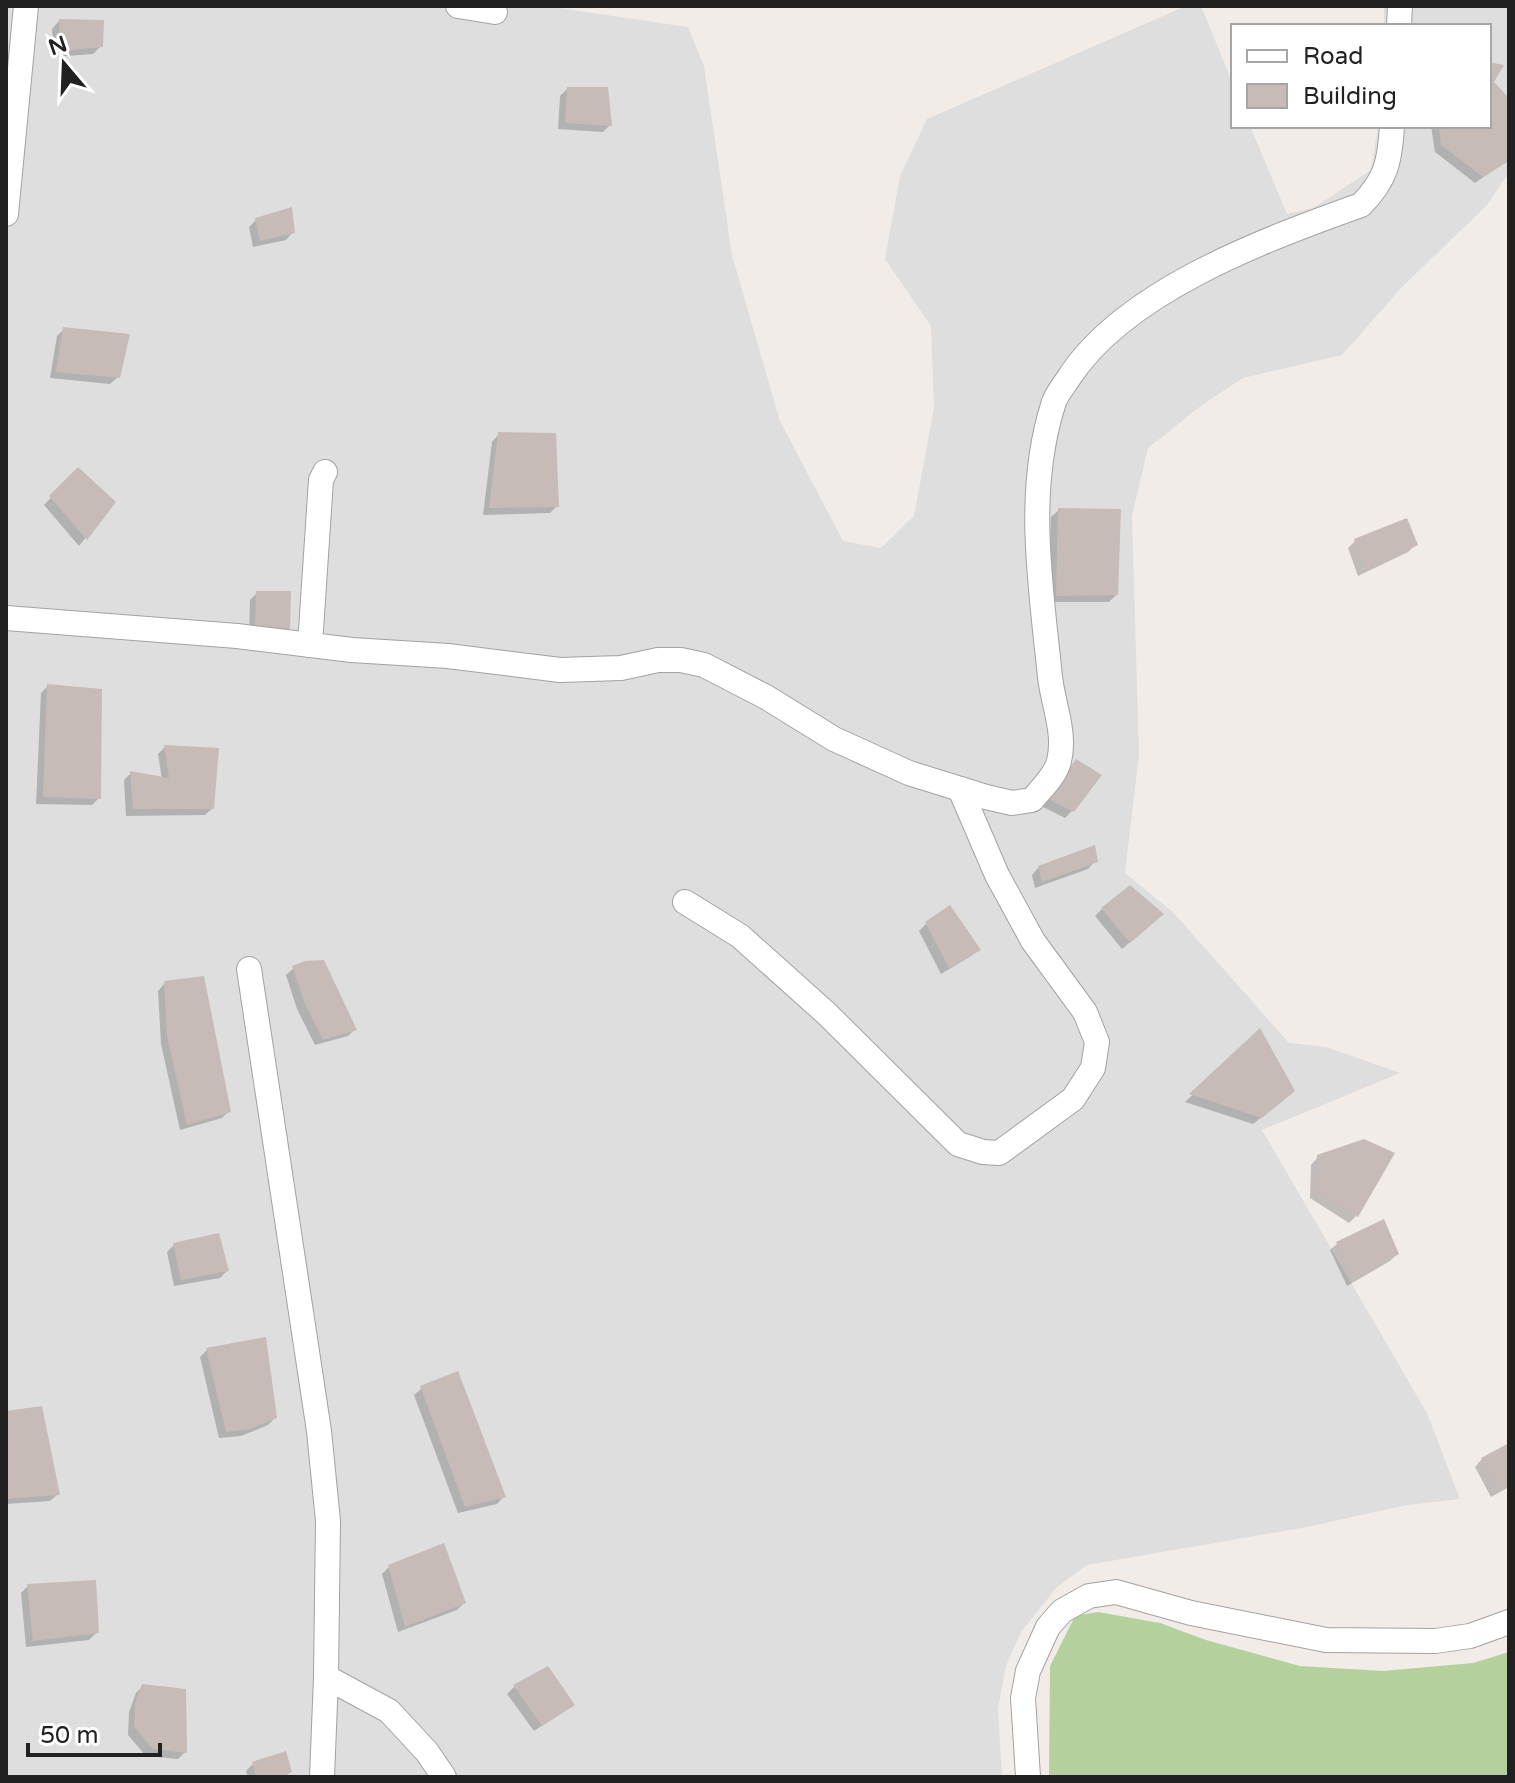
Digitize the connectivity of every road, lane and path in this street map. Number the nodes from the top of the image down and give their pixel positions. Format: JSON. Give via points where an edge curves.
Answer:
{"nodes":[{"id":1,"x":26,"y":6,"type":"edge"},
{"id":2,"x":458,"y":6,"type":"edge"},
{"id":3,"x":495,"y":12,"type":"dead end"},
{"id":4,"x":1392,"y":128,"type":"edge"},
{"id":5,"x":6,"y":214,"type":"edge"},
{"id":6,"x":325,"y":472,"type":"dead end"},
{"id":7,"x":6,"y":618,"type":"edge"},
{"id":8,"x":310,"y":645,"type":"junction"},
{"id":9,"x":960,"y":789,"type":"junction"},
{"id":10,"x":685,"y":902,"type":"dead end"},
{"id":11,"x":249,"y":969,"type":"dead end"},
{"id":12,"x":1509,"y":1622,"type":"edge"},
{"id":13,"x":326,"y":1677,"type":"junction"},
{"id":14,"x":322,"y":1777,"type":"edge"},
{"id":15,"x":444,"y":1777,"type":"edge"},
{"id":16,"x":1028,"y":1777,"type":"edge"}],
"edges":[{"from":1,"to":5,"type":"street"},
{"from":2,"to":3,"type":"street"},
{"from":4,"to":9,"type":"street","via":[[1386,168],[1377,189],[1361,205],[1226,258],[1113,328],[1077,366],[1053,403],[1035,530],[1061,732],[1059,762],[1032,800],[1012,803]]},
{"from":6,"to":8,"type":"street"},
{"from":7,"to":8,"type":"street"},
{"from":8,"to":9,"type":"street","via":[[560,670],[621,668],[658,660],[704,665],[834,739]]},
{"from":9,"to":10,"type":"street","via":[[997,875],[1033,941],[1085,1012],[1097,1042],[1093,1068],[1073,1099],[999,1153],[958,1144],[740,936]]},
{"from":11,"to":13,"type":"street","via":[[319,1431],[328,1521]]},
{"from":12,"to":16,"type":"street","via":[[1435,1641],[1326,1640],[1116,1592],[1089,1596],[1074,1602],[1048,1627],[1028,1671],[1023,1698]]},
{"from":13,"to":14,"type":"street"},
{"from":13,"to":15,"type":"street","via":[[389,1711]]}]}
